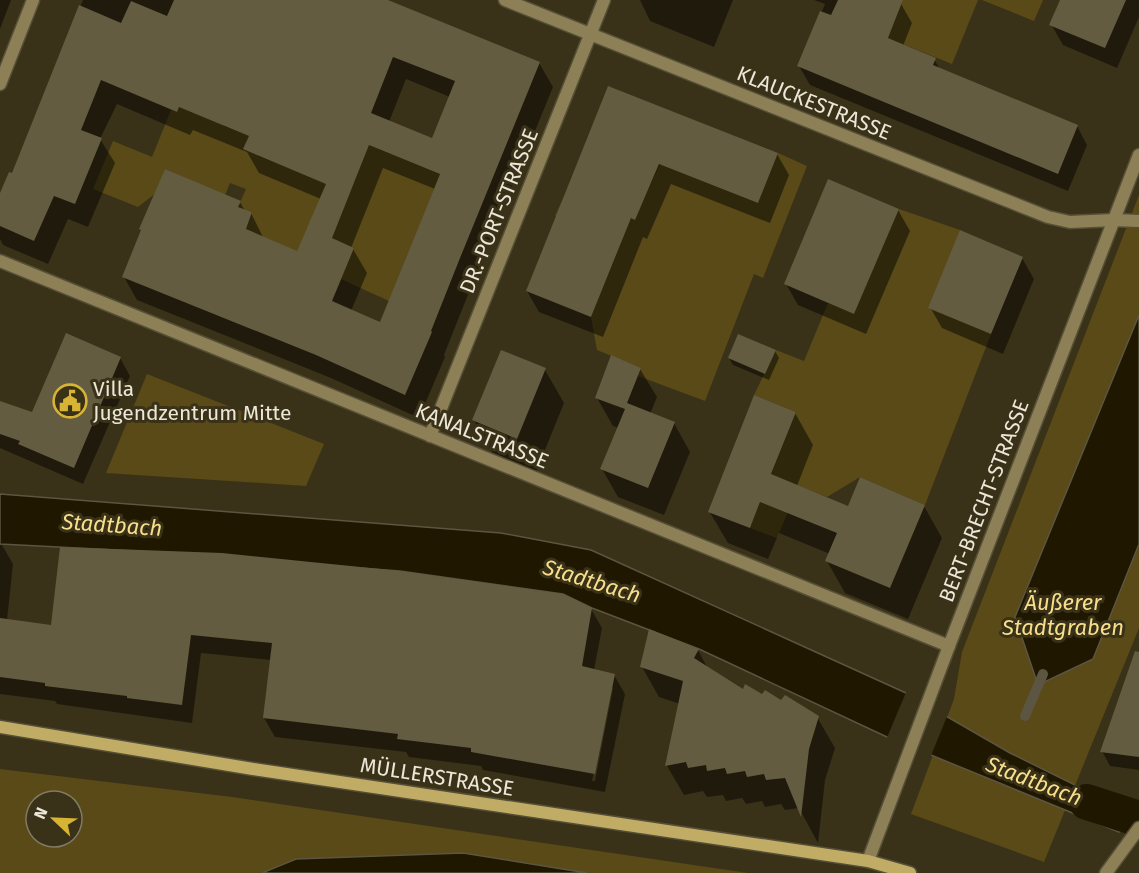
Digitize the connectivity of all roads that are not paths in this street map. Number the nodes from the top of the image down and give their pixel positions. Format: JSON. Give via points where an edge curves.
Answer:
{"nodes":[{"id":1,"x":33,"y":0,"type":"edge"},
{"id":2,"x":505,"y":0,"type":"edge"},
{"id":3,"x":604,"y":0,"type":"edge"},
{"id":4,"x":590,"y":34,"type":"junction"},
{"id":5,"x":0,"y":84,"type":"edge"},
{"id":6,"x":1139,"y":155,"type":"edge"},
{"id":7,"x":1113,"y":220,"type":"junction"},
{"id":8,"x":1139,"y":221,"type":"edge"},
{"id":9,"x":0,"y":261,"type":"edge"},
{"id":10,"x":430,"y":436,"type":"junction"},
{"id":11,"x":949,"y":646,"type":"junction"},
{"id":12,"x":0,"y":727,"type":"edge"},
{"id":13,"x":1139,"y":828,"type":"edge"},
{"id":14,"x":868,"y":861,"type":"junction"},
{"id":15,"x":910,"y":873,"type":"edge"},
{"id":16,"x":1106,"y":873,"type":"edge"}],
"edges":[{"from":1,"to":5,"type":"street"},
{"from":2,"to":4,"type":"street","name":"KLAUCKESTRASSE"},
{"from":3,"to":4,"type":"street","name":"DR.-PORT-STRASSE"},
{"from":4,"to":7,"type":"street","name":"KLAUCKESTRASSE","via":[[1048,217],[1070,222]]},
{"from":4,"to":10,"type":"street","name":"DR.-PORT-STRASSE"},
{"from":6,"to":7,"type":"street","name":"BERT-BRECHT-STRASSE"},
{"from":7,"to":8,"type":"street","name":"KLAUCKESTRASSE"},
{"from":7,"to":11,"type":"street","name":"BERT-BRECHT-STRASSE"},
{"from":9,"to":10,"type":"street","name":"KANALSTRASSE"},
{"from":10,"to":11,"type":"street","name":"KANALSTRASSE"},
{"from":11,"to":14,"type":"street","name":"BERT-BRECHT-STRASSE"},
{"from":12,"to":14,"type":"street","name":"MÜLLERSTRASSE","via":[[252,769]]},
{"from":13,"to":16,"type":"street"},
{"from":14,"to":15,"type":"street","name":"MÜLLERSTRASSE"}]}
